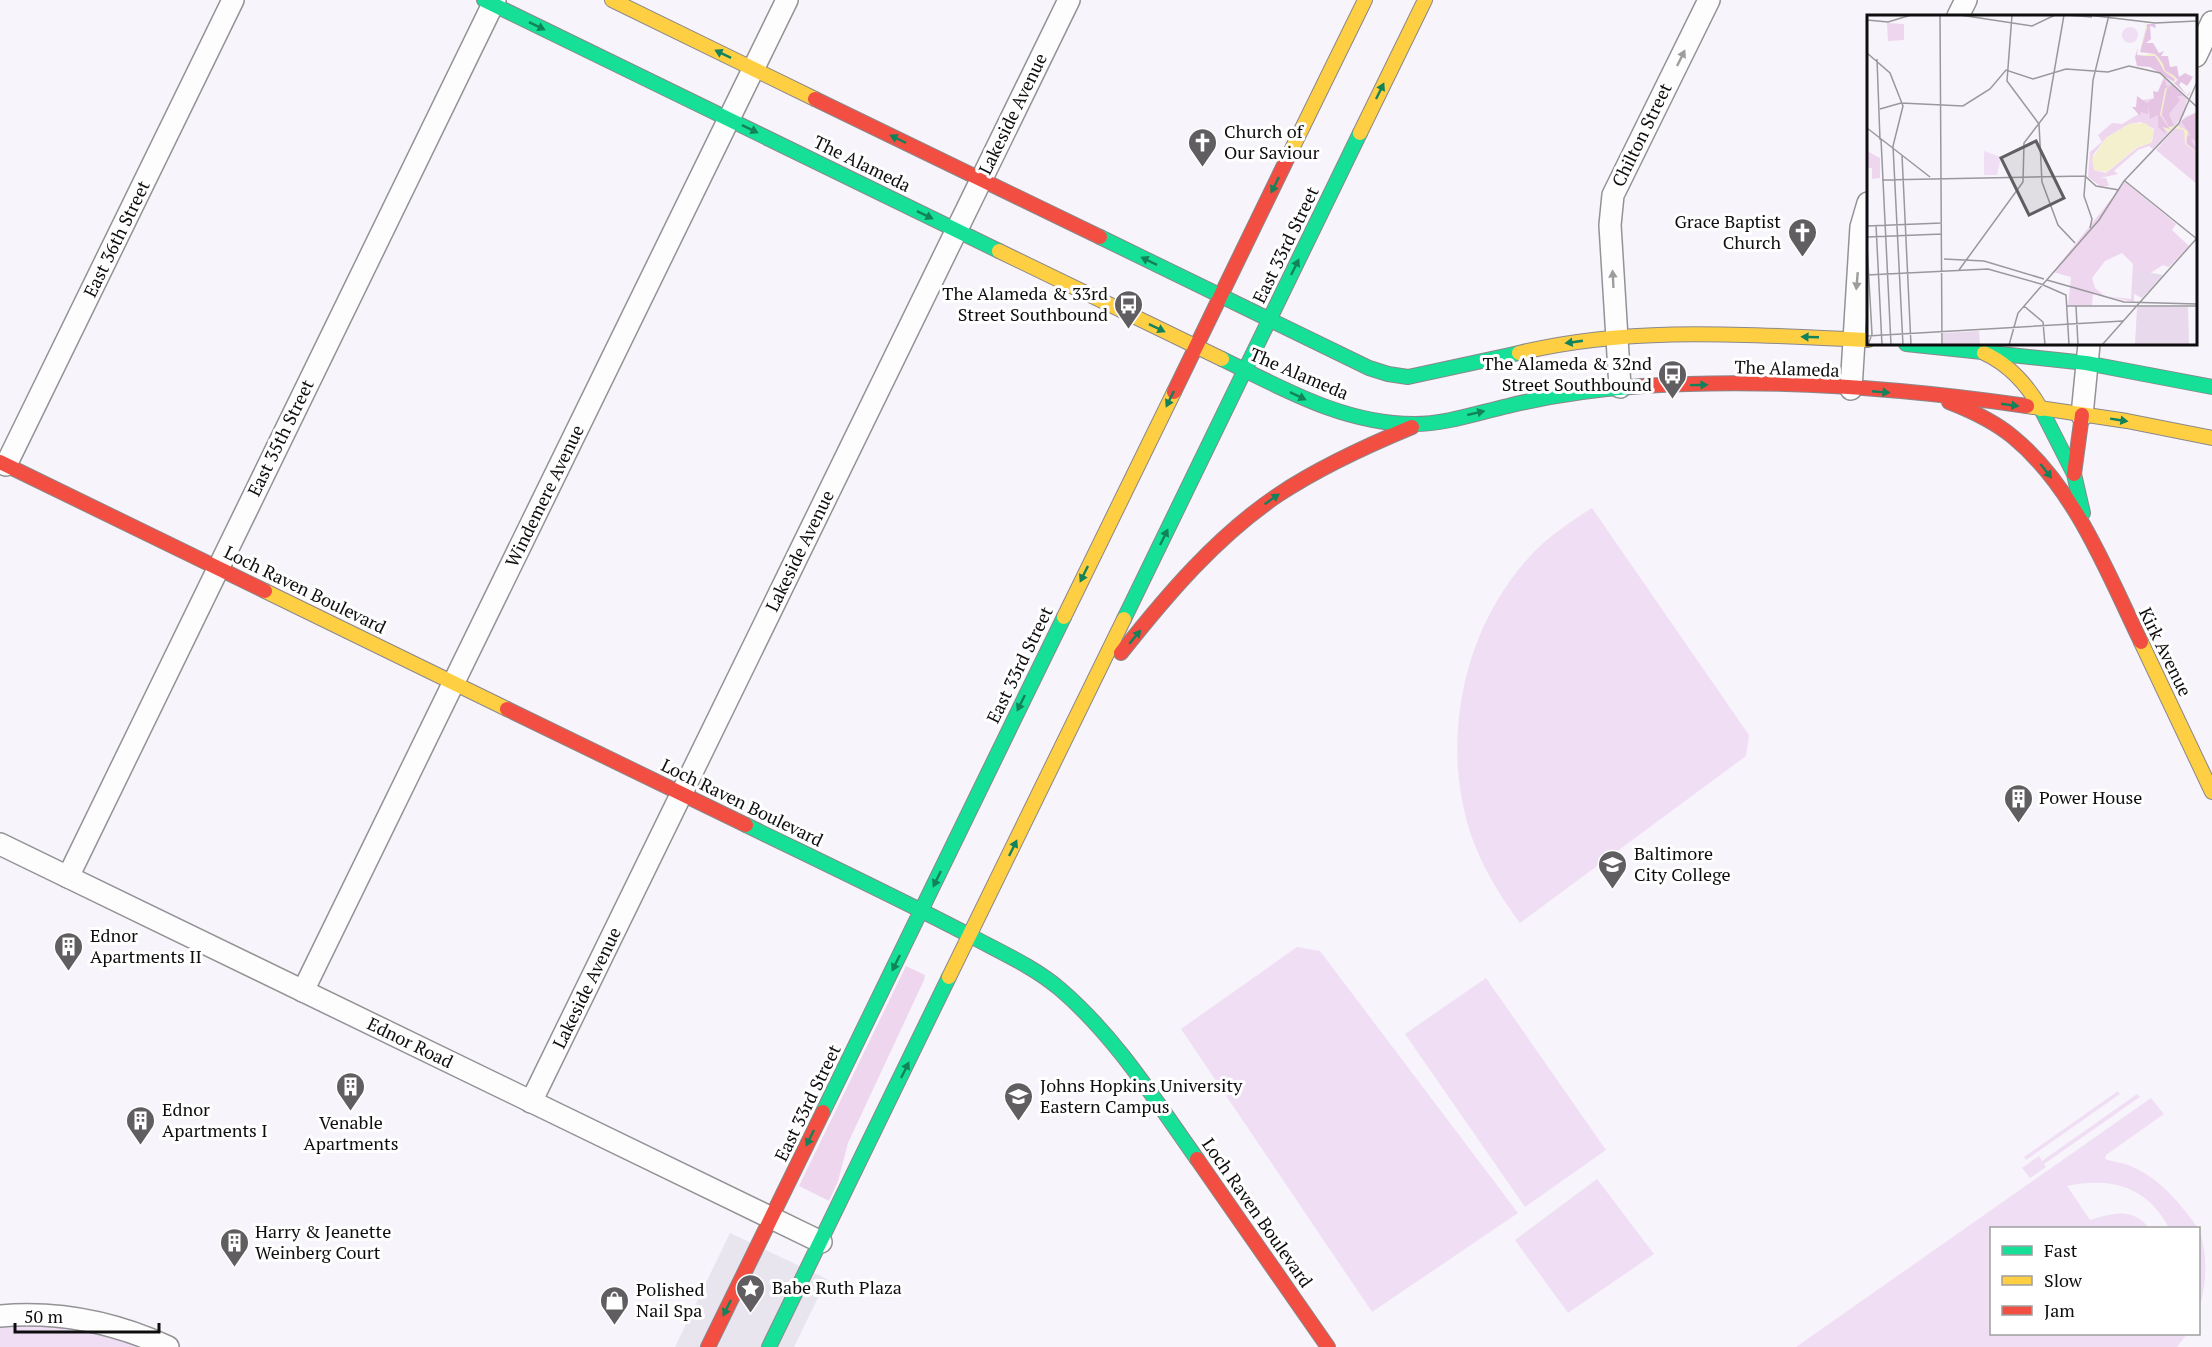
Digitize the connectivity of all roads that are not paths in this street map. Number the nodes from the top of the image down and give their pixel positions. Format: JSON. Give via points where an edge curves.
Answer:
{"nodes":[{"id":1,"x":233,"y":0,"type":"edge"},
{"id":2,"x":612,"y":0,"type":"edge"},
{"id":3,"x":787,"y":0,"type":"edge"},
{"id":4,"x":1069,"y":0,"type":"edge"},
{"id":5,"x":1365,"y":0,"type":"edge"},
{"id":6,"x":1425,"y":0,"type":"edge"},
{"id":7,"x":1709,"y":0,"type":"edge"},
{"id":8,"x":1966,"y":0,"type":"edge"},
{"id":9,"x":491,"y":1,"type":"edge"},
{"id":10,"x":1958,"y":15,"type":"edge"},
{"id":11,"x":2212,"y":22,"type":"edge"},
{"id":12,"x":2197,"y":54,"type":"edge"},
{"id":13,"x":753,"y":69,"type":"junction"},
{"id":14,"x":729,"y":119,"type":"junction"},
{"id":15,"x":982,"y":179,"type":"junction"},
{"id":16,"x":1867,"y":209,"type":"edge"},
{"id":17,"x":957,"y":230,"type":"junction"},
{"id":18,"x":1221,"y":296,"type":"junction"},
{"id":19,"x":1269,"y":319,"type":"junction"},
{"id":20,"x":1616,"y":337,"type":"junction"},
{"id":21,"x":1861,"y":340,"type":"edge"},
{"id":22,"x":1918,"y":345,"type":"edge"},
{"id":23,"x":1196,"y":347,"type":"junction"},
{"id":24,"x":1977,"y":350,"type":"junction"},
{"id":25,"x":2088,"y":353,"type":"edge"},
{"id":26,"x":1245,"y":370,"type":"junction"},
{"id":27,"x":1620,"y":387,"type":"junction"},
{"id":28,"x":2212,"y":387,"type":"edge"},
{"id":29,"x":1851,"y":389,"type":"junction"},
{"id":30,"x":1911,"y":394,"type":"junction"},
{"id":31,"x":2041,"y":409,"type":"junction"},
{"id":32,"x":2082,"y":415,"type":"junction"},
{"id":33,"x":1419,"y":424,"type":"junction"},
{"id":34,"x":2212,"y":438,"type":"edge"},
{"id":35,"x":2,"y":468,"type":"edge"},
{"id":36,"x":2074,"y":474,"type":"junction"},
{"id":37,"x":2086,"y":528,"type":"junction"},
{"id":38,"x":218,"y":568,"type":"junction"},
{"id":39,"x":454,"y":683,"type":"junction"},
{"id":40,"x":1076,"y":718,"type":"junction"},
{"id":41,"x":2212,"y":792,"type":"edge"},
{"id":42,"x":682,"y":794,"type":"junction"},
{"id":43,"x":0,"y":844,"type":"edge"},
{"id":44,"x":68,"y":877,"type":"junction"},
{"id":45,"x":921,"y":910,"type":"junction"},
{"id":46,"x":970,"y":936,"type":"junction"},
{"id":47,"x":303,"y":991,"type":"junction"},
{"id":48,"x":531,"y":1102,"type":"junction"},
{"id":49,"x":771,"y":1218,"type":"junction"},
{"id":50,"x":820,"y":1242,"type":"junction"},
{"id":51,"x":0,"y":1316,"type":"edge"},
{"id":52,"x":168,"y":1347,"type":"edge"},
{"id":53,"x":708,"y":1347,"type":"edge"},
{"id":54,"x":769,"y":1347,"type":"edge"},
{"id":55,"x":1328,"y":1347,"type":"edge"}],
"edges":[{"from":1,"to":35,"type":"street","name":"East 36th Street"},
{"from":13,"to":2,"type":"main road","name":"The Alameda","one_way":true},
{"from":3,"to":13,"type":"street","name":"Windemere Avenue"},
{"from":4,"to":15,"type":"street","name":"Lakeside Avenue"},
{"from":5,"to":18,"type":"main road","name":"East 33rd Street","one_way":true},
{"from":19,"to":6,"type":"main road","name":"East 33rd Street","one_way":true},
{"from":20,"to":7,"type":"street","name":"Chilton Street","one_way":true,"via":[[1610,225],[1613,195]]},
{"from":8,"to":10,"type":"street"},
{"from":9,"to":14,"type":"main road","name":"The Alameda","one_way":true},
{"from":9,"to":38,"type":"street","name":"East 35th Street"},
{"from":11,"to":12,"type":"street"},
{"from":13,"to":14,"type":"street","name":"Windemere Avenue"},
{"from":15,"to":13,"type":"main road","name":"The Alameda","one_way":true},
{"from":14,"to":17,"type":"main road","name":"The Alameda","one_way":true},
{"from":14,"to":39,"type":"street","name":"Windemere Avenue"},
{"from":15,"to":17,"type":"street","name":"Lakeside Avenue"},
{"from":18,"to":15,"type":"main road","name":"The Alameda","one_way":true},
{"from":16,"to":21,"type":"street","one_way":true,"via":[[1861,227]]},
{"from":17,"to":23,"type":"main road","name":"The Alameda","one_way":true},
{"from":17,"to":42,"type":"street","name":"Lakeside Avenue"},
{"from":18,"to":19,"type":"main road","name":"The Alameda"},
{"from":18,"to":23,"type":"main road","name":"East 33rd Street"},
{"from":20,"to":19,"type":"main road","name":"The Alameda","one_way":true,"via":[[1533,348],[1408,377],[1369,368]]},
{"from":19,"to":26,"type":"main road","name":"East 33rd Street"},
{"from":21,"to":20,"type":"main road","name":"The Alameda","one_way":true,"via":[[1679,334]]},
{"from":20,"to":27,"type":"street","name":"Chilton Street"},
{"from":21,"to":29,"type":"street"},
{"from":22,"to":24,"type":"main road"},
{"from":23,"to":26,"type":"main road","name":"The Alameda"},
{"from":23,"to":45,"type":"main road","name":"East 33rd Street","one_way":true},
{"from":24,"to":25,"type":"main road"},
{"from":24,"to":31,"type":"main road","name":"Kirk Avenue","via":[[2000,361],[2019,377]]},
{"from":25,"to":28,"type":"main road"},
{"from":25,"to":32,"type":"street"},
{"from":26,"to":33,"type":"main road","name":"The Alameda","one_way":true,"via":[[1333,410],[1377,421]]},
{"from":40,"to":26,"type":"main road","name":"East 33rd Street","one_way":true},
{"from":27,"to":29,"type":"main road","name":"The Alameda","one_way":true,"via":[[1708,384]]},
{"from":33,"to":27,"type":"main road","name":"The Alameda","one_way":true,"via":[[1554,396]]},
{"from":29,"to":30,"type":"main road","name":"The Alameda","one_way":true},
{"from":30,"to":31,"type":"main road","name":"The Alameda","one_way":true},
{"from":30,"to":37,"type":"main road","name":"Kirk Avenue","one_way":true,"via":[[1963,406],[2004,430],[2033,456]]},
{"from":31,"to":32,"type":"main road","name":"The Alameda"},
{"from":31,"to":36,"type":"main road","name":"Kirk Avenue"},
{"from":32,"to":34,"type":"main road","name":"The Alameda","one_way":true},
{"from":32,"to":36,"type":"main road","name":"Kirk Avenue"},
{"from":40,"to":33,"type":"main road","one_way":true,"via":[[1100,681],[1174,590],[1258,509],[1329,465]]},
{"from":35,"to":38,"type":"main road","name":"Loch Raven Boulevard"},
{"from":36,"to":37,"type":"main road","name":"Kirk Avenue"},
{"from":37,"to":41,"type":"main road","name":"Kirk Avenue"},
{"from":38,"to":39,"type":"main road","name":"Loch Raven Boulevard"},
{"from":38,"to":44,"type":"street","name":"East 35th Street"},
{"from":39,"to":42,"type":"main road","name":"Loch Raven Boulevard"},
{"from":39,"to":47,"type":"street","name":"Windemere Avenue"},
{"from":46,"to":40,"type":"main road","name":"East 33rd Street","one_way":true},
{"from":42,"to":45,"type":"main road","name":"Loch Raven Boulevard"},
{"from":42,"to":48,"type":"street","name":"Lakeside Avenue"},
{"from":43,"to":44,"type":"street","name":"Ednor Road"},
{"from":44,"to":47,"type":"street","name":"Ednor Road"},
{"from":45,"to":46,"type":"main road","name":"Loch Raven Boulevard"},
{"from":45,"to":49,"type":"main road","name":"East 33rd Street","one_way":true},
{"from":50,"to":46,"type":"main road","name":"East 33rd Street","one_way":true},
{"from":46,"to":55,"type":"main road","name":"Loch Raven Boulevard","via":[[1032,969],[1060,989],[1117,1047]]},
{"from":47,"to":48,"type":"street","name":"Ednor Road"},
{"from":48,"to":49,"type":"street","name":"Ednor Road"},
{"from":49,"to":50,"type":"street","name":"Ednor Road"},
{"from":49,"to":53,"type":"main road","name":"East 33rd Street","one_way":true},
{"from":50,"to":54,"type":"main road","name":"East 33rd Street"},
{"from":51,"to":52,"type":"street","via":[[38,1314],[102,1322]]}]}
